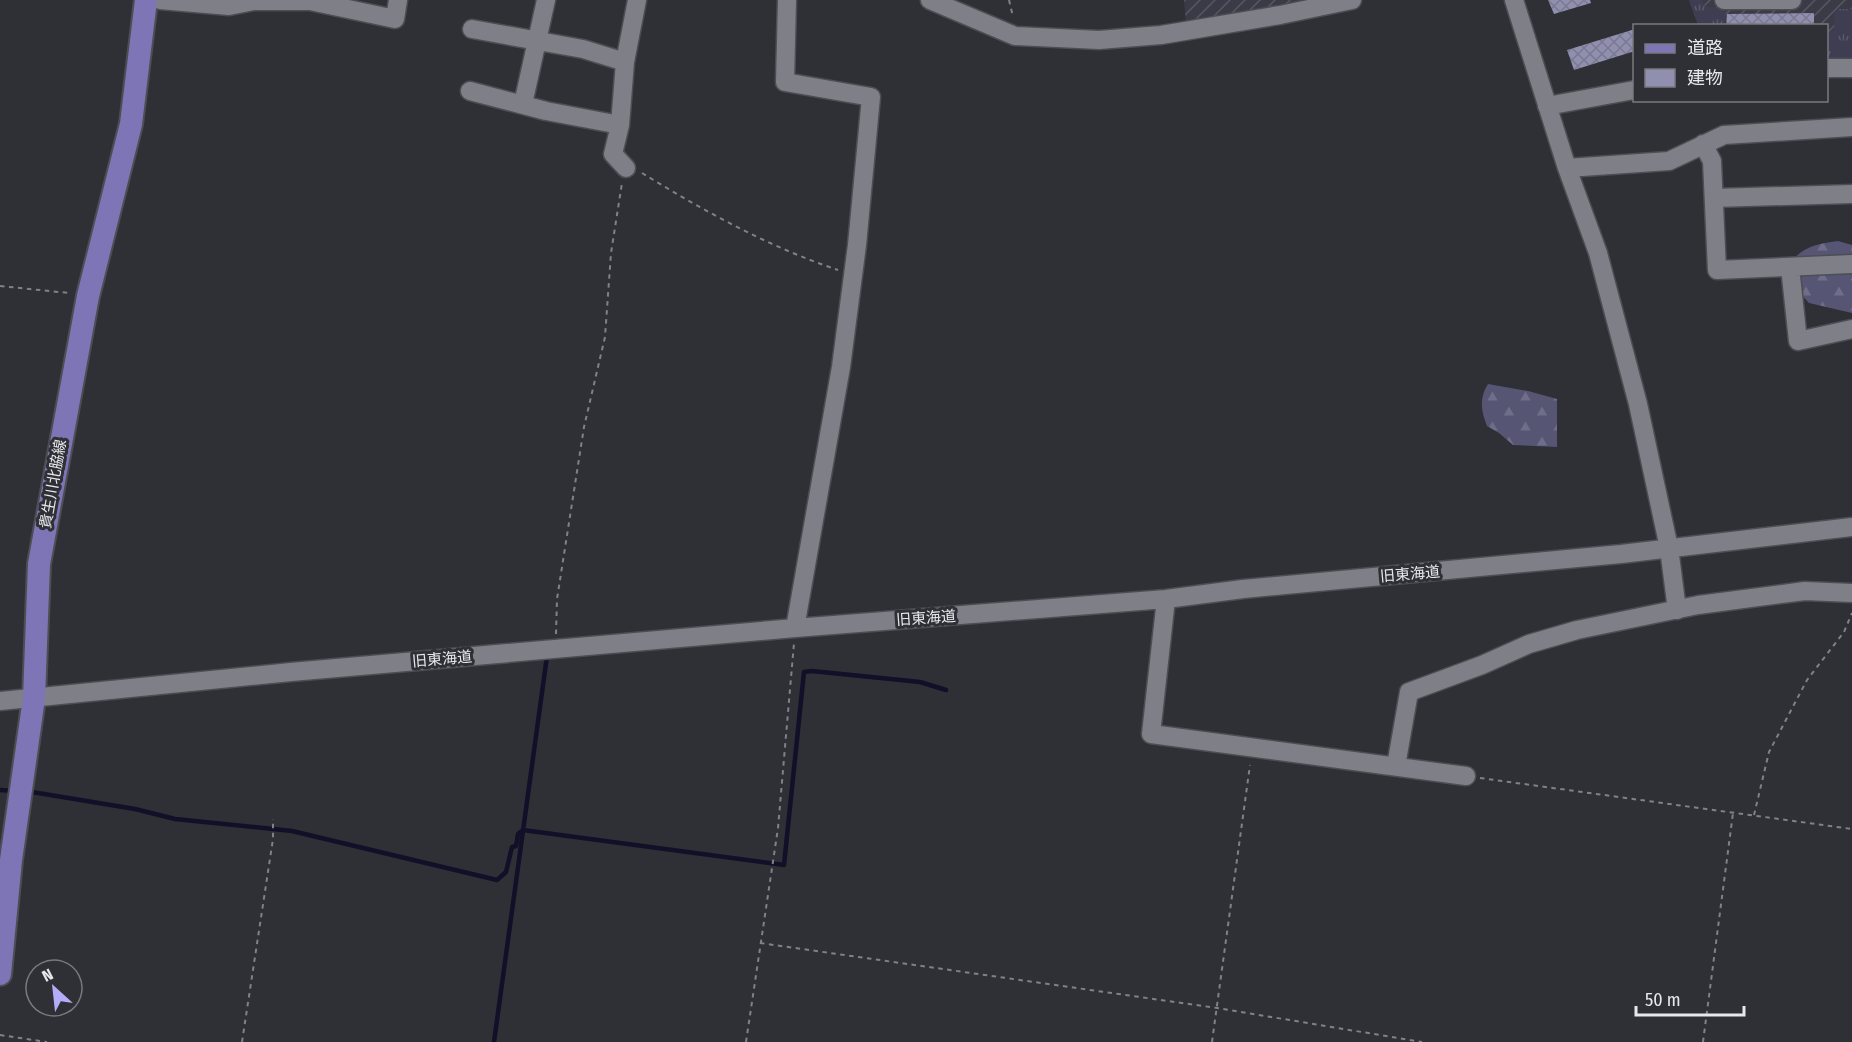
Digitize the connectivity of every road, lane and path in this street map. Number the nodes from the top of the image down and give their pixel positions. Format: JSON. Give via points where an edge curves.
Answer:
{"nodes":[{"id":1,"x":146,"y":0,"type":"edge"},
{"id":2,"x":160,"y":0,"type":"edge"},
{"id":3,"x":398,"y":0,"type":"edge"},
{"id":4,"x":546,"y":0,"type":"edge"},
{"id":5,"x":637,"y":0,"type":"edge"},
{"id":6,"x":787,"y":0,"type":"edge"},
{"id":7,"x":930,"y":0,"type":"edge"},
{"id":8,"x":1352,"y":0,"type":"edge"},
{"id":9,"x":1514,"y":0,"type":"edge"},
{"id":10,"x":1724,"y":0,"type":"edge"},
{"id":11,"x":1792,"y":0,"type":"edge"},
{"id":12,"x":472,"y":29,"type":"dead end"},
{"id":13,"x":537,"y":41,"type":"junction"},
{"id":14,"x":625,"y":62,"type":"junction"},
{"id":15,"x":1828,"y":68,"type":"edge"},
{"id":16,"x":1852,"y":68,"type":"edge"},
{"id":17,"x":1633,"y":90,"type":"edge"},
{"id":18,"x":470,"y":92,"type":"dead end"},
{"id":19,"x":524,"y":104,"type":"junction"},
{"id":20,"x":1547,"y":106,"type":"junction"},
{"id":21,"x":620,"y":125,"type":"junction"},
{"id":22,"x":1852,"y":127,"type":"edge"},
{"id":23,"x":1703,"y":144,"type":"junction"},
{"id":24,"x":626,"y":168,"type":"junction"},
{"id":25,"x":1567,"y":168,"type":"junction"},
{"id":26,"x":1852,"y":194,"type":"edge"},
{"id":27,"x":1714,"y":198,"type":"junction"},
{"id":28,"x":1852,"y":264,"type":"edge"},
{"id":29,"x":1790,"y":267,"type":"junction"},
{"id":30,"x":852,"y":275,"type":"junction"},
{"id":31,"x":0,"y":286,"type":"edge"},
{"id":32,"x":88,"y":296,"type":"junction"},
{"id":33,"x":1852,"y":329,"type":"edge"},
{"id":34,"x":1852,"y":527,"type":"edge"},
{"id":35,"x":1669,"y":548,"type":"junction"},
{"id":36,"x":1852,"y":593,"type":"edge"},
{"id":37,"x":1166,"y":599,"type":"junction"},
{"id":38,"x":1677,"y":610,"type":"junction"},
{"id":39,"x":1852,"y":613,"type":"edge"},
{"id":40,"x":795,"y":628,"type":"junction"},
{"id":41,"x":557,"y":649,"type":"junction"},
{"id":42,"x":34,"y":699,"type":"junction"},
{"id":43,"x":0,"y":701,"type":"edge"},
{"id":44,"x":1251,"y":756,"type":"junction"},
{"id":45,"x":1396,"y":766,"type":"junction"},
{"id":46,"x":1466,"y":776,"type":"joint"},
{"id":47,"x":1733,"y":813,"type":"junction"},
{"id":48,"x":1754,"y":815,"type":"junction"},
{"id":49,"x":273,"y":819,"type":"dead end"},
{"id":50,"x":1852,"y":829,"type":"edge"},
{"id":51,"x":760,"y":943,"type":"junction"},
{"id":52,"x":0,"y":974,"type":"edge"},
{"id":53,"x":1217,"y":1008,"type":"junction"},
{"id":54,"x":0,"y":1035,"type":"edge"},
{"id":55,"x":46,"y":1042,"type":"edge"},
{"id":56,"x":242,"y":1042,"type":"edge"},
{"id":57,"x":746,"y":1042,"type":"edge"},
{"id":58,"x":1212,"y":1042,"type":"edge"},
{"id":59,"x":1422,"y":1042,"type":"edge"},
{"id":60,"x":1703,"y":1042,"type":"edge"}],
"edges":[{"from":1,"to":32,"type":"main road","name":"貴生川北脇線","via":[[131,124]]},
{"from":2,"to":3,"type":"street","via":[[229,6],[254,1],[310,1],[395,19]]},
{"from":4,"to":13,"type":"street"},
{"from":5,"to":14,"type":"street"},
{"from":6,"to":30,"type":"street","via":[[785,82],[871,97]]},
{"from":7,"to":8,"type":"street","via":[[1015,36],[1099,40],[1161,34]]},
{"from":9,"to":20,"type":"street"},
{"from":10,"to":11,"type":"street"},
{"from":12,"to":13,"type":"street"},
{"from":13,"to":14,"type":"street","via":[[584,49]]},
{"from":13,"to":19,"type":"street"},
{"from":14,"to":21,"type":"street"},
{"from":15,"to":16,"type":"street"},
{"from":17,"to":20,"type":"street"},
{"from":18,"to":19,"type":"street"},
{"from":19,"to":21,"type":"street"},
{"from":20,"to":25,"type":"street"},
{"from":21,"to":24,"type":"street","via":[[613,154]]},
{"from":22,"to":23,"type":"street","via":[[1724,135]]},
{"from":23,"to":25,"type":"street","via":[[1669,161]]},
{"from":23,"to":27,"type":"street","via":[[1712,161]]},
{"from":24,"to":30,"type":"path","via":[[802,258]]},
{"from":24,"to":41,"type":"path","via":[[611,253],[605,337],[584,426],[557,599]]},
{"from":25,"to":35,"type":"street","via":[[1598,253],[1638,404]]},
{"from":26,"to":27,"type":"street"},
{"from":27,"to":29,"type":"street","via":[[1717,270]]},
{"from":28,"to":29,"type":"street"},
{"from":29,"to":33,"type":"street","via":[[1798,341]]},
{"from":30,"to":40,"type":"street","via":[[841,367]]},
{"from":31,"to":32,"type":"path"},
{"from":32,"to":42,"type":"main road","name":"貴生川北脇線","via":[[39,564]]},
{"from":34,"to":35,"type":"street","name":"旧東海道"},
{"from":35,"to":37,"type":"street","name":"旧東海道"},
{"from":35,"to":38,"type":"street"},
{"from":36,"to":38,"type":"street","via":[[1805,591]]},
{"from":37,"to":40,"type":"street","name":"旧東海道"},
{"from":37,"to":44,"type":"street","via":[[1150,734]]},
{"from":38,"to":45,"type":"street","via":[[1529,644],[1409,692]]},
{"from":39,"to":48,"type":"path","via":[[1844,632],[1807,680],[1769,752]]},
{"from":40,"to":41,"type":"street","name":"旧東海道"},
{"from":40,"to":51,"type":"path","via":[[778,828]]},
{"from":41,"to":42,"type":"street","name":"旧東海道"},
{"from":42,"to":43,"type":"street","name":"旧東海道"},
{"from":42,"to":52,"type":"main road","name":"貴生川北脇線","via":[[11,860]]},
{"from":44,"to":45,"type":"street"},
{"from":44,"to":53,"type":"path"},
{"from":45,"to":46,"type":"street"},
{"from":46,"to":47,"type":"path"},
{"from":47,"to":48,"type":"path"},
{"from":47,"to":60,"type":"path"},
{"from":48,"to":50,"type":"path"},
{"from":49,"to":56,"type":"path"},
{"from":51,"to":53,"type":"path"},
{"from":51,"to":57,"type":"path"},
{"from":53,"to":58,"type":"path"},
{"from":53,"to":59,"type":"path"},
{"from":54,"to":55,"type":"path"}]}
